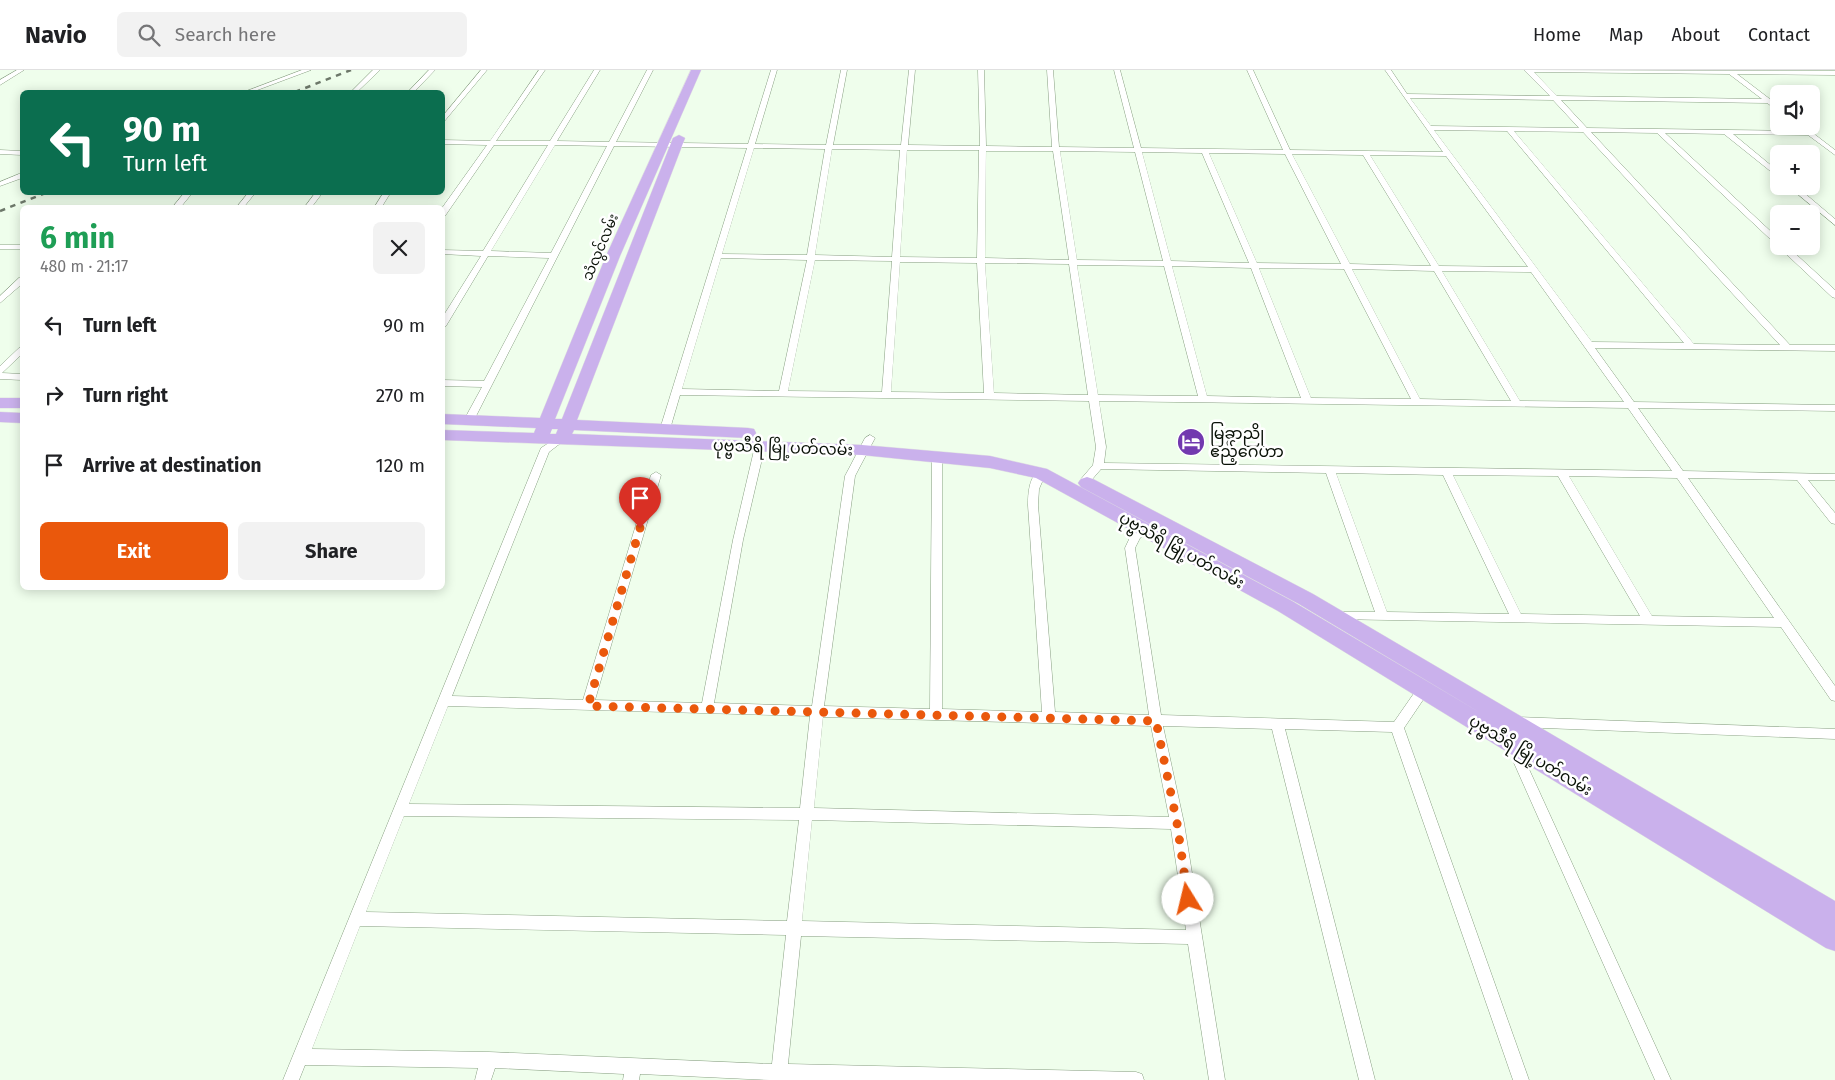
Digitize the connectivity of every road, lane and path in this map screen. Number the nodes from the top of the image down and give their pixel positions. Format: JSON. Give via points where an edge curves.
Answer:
{"nodes":[{"id":1,"x":21,"y":70,"type":"edge"},
{"id":2,"x":308,"y":70,"type":"edge"},
{"id":3,"x":377,"y":70,"type":"edge"},
{"id":4,"x":432,"y":70,"type":"edge"},
{"id":5,"x":484,"y":70,"type":"edge"},
{"id":6,"x":542,"y":70,"type":"edge"},
{"id":7,"x":596,"y":70,"type":"edge"},
{"id":8,"x":650,"y":70,"type":"edge"},
{"id":9,"x":696,"y":70,"type":"edge"},
{"id":10,"x":709,"y":70,"type":"edge"},
{"id":11,"x":774,"y":70,"type":"edge"},
{"id":12,"x":844,"y":70,"type":"edge"},
{"id":13,"x":912,"y":70,"type":"edge"},
{"id":14,"x":981,"y":70,"type":"edge"},
{"id":15,"x":1050,"y":70,"type":"edge"},
{"id":16,"x":1117,"y":70,"type":"edge"},
{"id":17,"x":1250,"y":70,"type":"edge"},
{"id":18,"x":1388,"y":70,"type":"edge"},
{"id":19,"x":1525,"y":70,"type":"edge"},
{"id":20,"x":1530,"y":70,"type":"edge"},
{"id":21,"x":1789,"y":71,"type":"edge"},
{"id":22,"x":1731,"y":72,"type":"junction"},
{"id":23,"x":1835,"y":73,"type":"edge"},
{"id":24,"x":0,"y":84,"type":"edge"},
{"id":25,"x":253,"y":90,"type":"edge"},
{"id":26,"x":356,"y":90,"type":"edge"},
{"id":27,"x":413,"y":90,"type":"edge"},
{"id":28,"x":1405,"y":96,"type":"junction"},
{"id":29,"x":1555,"y":98,"type":"junction"},
{"id":30,"x":1768,"y":101,"type":"joint"},
{"id":31,"x":445,"y":118,"type":"edge"},
{"id":32,"x":1429,"y":128,"type":"junction"},
{"id":33,"x":1508,"y":128,"type":"junction"},
{"id":34,"x":1583,"y":129,"type":"junction"},
{"id":35,"x":1658,"y":131,"type":"junction"},
{"id":36,"x":1726,"y":132,"type":"junction"},
{"id":37,"x":1770,"y":133,"type":"edge"},
{"id":38,"x":1812,"y":135,"type":"edge"},
{"id":39,"x":445,"y":142,"type":"edge"},
{"id":40,"x":492,"y":143,"type":"junction"},
{"id":41,"x":552,"y":144,"type":"junction"},
{"id":42,"x":612,"y":144,"type":"junction"},
{"id":43,"x":669,"y":145,"type":"junction"},
{"id":44,"x":751,"y":146,"type":"junction"},
{"id":45,"x":829,"y":147,"type":"junction"},
{"id":46,"x":904,"y":147,"type":"junction"},
{"id":47,"x":983,"y":148,"type":"junction"},
{"id":48,"x":1056,"y":149,"type":"junction"},
{"id":49,"x":1139,"y":150,"type":"junction"},
{"id":50,"x":1205,"y":151,"type":"junction"},
{"id":51,"x":0,"y":152,"type":"edge"},
{"id":52,"x":1287,"y":152,"type":"junction"},
{"id":53,"x":20,"y":153,"type":"edge"},
{"id":54,"x":1364,"y":153,"type":"junction"},
{"id":55,"x":1835,"y":153,"type":"edge"},
{"id":56,"x":1448,"y":154,"type":"junction"},
{"id":57,"x":1770,"y":169,"type":"edge"},
{"id":58,"x":20,"y":177,"type":"edge"},
{"id":59,"x":0,"y":184,"type":"edge"},
{"id":60,"x":187,"y":195,"type":"edge"},
{"id":61,"x":250,"y":195,"type":"edge"},
{"id":62,"x":318,"y":195,"type":"edge"},
{"id":63,"x":1802,"y":195,"type":"edge"},
{"id":64,"x":178,"y":205,"type":"edge"},
{"id":65,"x":242,"y":205,"type":"edge"},
{"id":66,"x":309,"y":205,"type":"edge"},
{"id":67,"x":445,"y":210,"type":"edge"},
{"id":68,"x":1835,"y":223,"type":"edge"},
{"id":69,"x":1770,"y":235,"type":"edge"},
{"id":70,"x":0,"y":247,"type":"edge"},
{"id":71,"x":20,"y":247,"type":"edge"},
{"id":72,"x":445,"y":252,"type":"edge"},
{"id":73,"x":486,"y":253,"type":"junction"},
{"id":74,"x":1792,"y":255,"type":"edge"},
{"id":75,"x":554,"y":256,"type":"junction"},
{"id":76,"x":718,"y":256,"type":"junction"},
{"id":77,"x":811,"y":258,"type":"junction"},
{"id":78,"x":896,"y":259,"type":"junction"},
{"id":79,"x":981,"y":260,"type":"junction"},
{"id":80,"x":1072,"y":262,"type":"junction"},
{"id":81,"x":1168,"y":264,"type":"junction"},
{"id":82,"x":1254,"y":265,"type":"junction"},
{"id":83,"x":1348,"y":267,"type":"junction"},
{"id":84,"x":1437,"y":269,"type":"junction"},
{"id":85,"x":1532,"y":270,"type":"junction"},
{"id":86,"x":20,"y":282,"type":"edge"},
{"id":87,"x":1835,"y":295,"type":"edge"},
{"id":88,"x":0,"y":300,"type":"edge"},
{"id":89,"x":445,"y":321,"type":"edge"},
{"id":90,"x":1589,"y":345,"type":"junction"},
{"id":91,"x":1690,"y":346,"type":"junction"},
{"id":92,"x":1787,"y":347,"type":"junction"},
{"id":93,"x":1835,"y":348,"type":"edge"},
{"id":94,"x":20,"y":352,"type":"edge"},
{"id":95,"x":0,"y":371,"type":"edge"},
{"id":96,"x":0,"y":376,"type":"edge"},
{"id":97,"x":20,"y":377,"type":"edge"},
{"id":98,"x":445,"y":383,"type":"edge"},
{"id":99,"x":488,"y":384,"type":"junction"},
{"id":100,"x":676,"y":392,"type":"junction"},
{"id":101,"x":783,"y":394,"type":"junction"},
{"id":102,"x":886,"y":395,"type":"junction"},
{"id":103,"x":989,"y":396,"type":"junction"},
{"id":104,"x":1094,"y":398,"type":"junction"},
{"id":105,"x":1203,"y":399,"type":"junction"},
{"id":106,"x":1307,"y":400,"type":"junction"},
{"id":107,"x":1417,"y":402,"type":"junction"},
{"id":108,"x":0,"y":403,"type":"edge"},
{"id":109,"x":20,"y":403,"type":"edge"},
{"id":110,"x":1516,"y":403,"type":"junction"},
{"id":111,"x":1630,"y":404,"type":"junction"},
{"id":112,"x":1835,"y":408,"type":"edge"},
{"id":113,"x":0,"y":418,"type":"edge"},
{"id":114,"x":20,"y":418,"type":"edge"},
{"id":115,"x":445,"y":419,"type":"edge"},
{"id":116,"x":469,"y":420,"type":"junction"},
{"id":117,"x":665,"y":429,"type":"junction"},
{"id":118,"x":565,"y":432,"type":"junction"},
{"id":119,"x":445,"y":435,"type":"edge"},
{"id":120,"x":544,"y":438,"type":"junction"},
{"id":121,"x":866,"y":444,"type":"junction"},
{"id":122,"x":760,"y":446,"type":"junction"},
{"id":123,"x":937,"y":457,"type":"junction"},
{"id":124,"x":1098,"y":466,"type":"junction"},
{"id":125,"x":1330,"y":469,"type":"junction"},
{"id":126,"x":1446,"y":470,"type":"junction"},
{"id":127,"x":1560,"y":472,"type":"junction"},
{"id":128,"x":1041,"y":473,"type":"junction"},
{"id":129,"x":1680,"y":474,"type":"junction"},
{"id":130,"x":656,"y":475,"type":"dead end"},
{"id":131,"x":1799,"y":476,"type":"junction"},
{"id":132,"x":1835,"y":477,"type":"edge"},
{"id":133,"x":1084,"y":481,"type":"junction"},
{"id":134,"x":1835,"y":520,"type":"edge"},
{"id":135,"x":1146,"y":530,"type":"junction"},
{"id":136,"x":1301,"y":606,"type":"junction"},
{"id":137,"x":1335,"y":616,"type":"junction"},
{"id":138,"x":1382,"y":616,"type":"junction"},
{"id":139,"x":1517,"y":618,"type":"junction"},
{"id":140,"x":1649,"y":621,"type":"junction"},
{"id":141,"x":1784,"y":623,"type":"junction"},
{"id":142,"x":1423,"y":690,"type":"junction"},
{"id":143,"x":1835,"y":696,"type":"edge"},
{"id":144,"x":445,"y":701,"type":"junction"},
{"id":145,"x":588,"y":706,"type":"junction"},
{"id":146,"x":706,"y":709,"type":"junction"},
{"id":147,"x":817,"y":712,"type":"junction"},
{"id":148,"x":936,"y":715,"type":"junction"},
{"id":149,"x":1049,"y":718,"type":"junction"},
{"id":150,"x":1156,"y":721,"type":"junction"},
{"id":151,"x":1512,"y":722,"type":"junction"},
{"id":152,"x":1277,"y":724,"type":"junction"},
{"id":153,"x":1397,"y":727,"type":"junction"},
{"id":154,"x":1835,"y":734,"type":"edge"},
{"id":155,"x":1512,"y":743,"type":"junction"},
{"id":156,"x":402,"y":810,"type":"junction"},
{"id":157,"x":804,"y":814,"type":"junction"},
{"id":158,"x":1177,"y":823,"type":"junction"},
{"id":159,"x":1835,"y":914,"type":"edge"},
{"id":160,"x":357,"y":919,"type":"junction"},
{"id":161,"x":794,"y":929,"type":"junction"},
{"id":162,"x":1194,"y":937,"type":"junction"},
{"id":163,"x":1835,"y":939,"type":"edge"},
{"id":164,"x":301,"y":1057,"type":"junction"},
{"id":165,"x":489,"y":1060,"type":"junction"},
{"id":166,"x":633,"y":1073,"type":"edge"},
{"id":167,"x":778,"y":1076,"type":"edge"},
{"id":168,"x":921,"y":1078,"type":"edge"},
{"id":169,"x":1080,"y":1079,"type":"edge"},
{"id":170,"x":291,"y":1080,"type":"edge"},
{"id":171,"x":483,"y":1080,"type":"edge"},
{"id":172,"x":1136,"y":1080,"type":"edge"},
{"id":173,"x":1217,"y":1080,"type":"edge"},
{"id":174,"x":1367,"y":1080,"type":"edge"},
{"id":175,"x":1521,"y":1080,"type":"edge"},
{"id":176,"x":1663,"y":1080,"type":"edge"}],
"edges":[{"from":1,"to":24,"type":"street"},
{"from":2,"to":25,"type":"street"},
{"from":3,"to":26,"type":"street"},
{"from":4,"to":27,"type":"street"},
{"from":5,"to":31,"type":"street"},
{"from":6,"to":40,"type":"street"},
{"from":7,"to":41,"type":"street"},
{"from":8,"to":42,"type":"street"},
{"from":9,"to":43,"type":"main road","name":"သံလွင်လမ်း"},
{"from":10,"to":43,"type":"main road","name":"သံလွင်လမ်း"},
{"from":11,"to":44,"type":"street"},
{"from":12,"to":45,"type":"street"},
{"from":13,"to":46,"type":"street"},
{"from":14,"to":47,"type":"street"},
{"from":15,"to":48,"type":"street"},
{"from":16,"to":49,"type":"street"},
{"from":17,"to":52,"type":"street"},
{"from":18,"to":28,"type":"street"},
{"from":19,"to":20,"type":"street"},
{"from":20,"to":22,"type":"street"},
{"from":20,"to":29,"type":"street"},
{"from":21,"to":22,"type":"street"},
{"from":21,"to":23,"type":"street"},
{"from":22,"to":30,"type":"street"},
{"from":28,"to":29,"type":"street"},
{"from":28,"to":32,"type":"street"},
{"from":29,"to":30,"type":"street"},
{"from":29,"to":34,"type":"street"},
{"from":32,"to":33,"type":"street"},
{"from":32,"to":56,"type":"street"},
{"from":33,"to":34,"type":"street"},
{"from":33,"to":91,"type":"street"},
{"from":34,"to":35,"type":"street"},
{"from":34,"to":92,"type":"street"},
{"from":35,"to":36,"type":"street"},
{"from":35,"to":69,"type":"street"},
{"from":36,"to":37,"type":"street"},
{"from":36,"to":57,"type":"street"},
{"from":38,"to":55,"type":"street"},
{"from":39,"to":40,"type":"street"},
{"from":40,"to":41,"type":"street"},
{"from":40,"to":67,"type":"street"},
{"from":41,"to":42,"type":"street"},
{"from":41,"to":73,"type":"street"},
{"from":42,"to":43,"type":"street"},
{"from":42,"to":75,"type":"street"},
{"from":43,"to":44,"type":"street"},
{"from":43,"to":118,"type":"main road","name":"သံလွင်လမ်း"},
{"from":43,"to":120,"type":"main road","name":"သံလွင်လမ်း","via":[[613,256]]},
{"from":44,"to":45,"type":"street"},
{"from":44,"to":76,"type":"street"},
{"from":45,"to":46,"type":"street"},
{"from":45,"to":77,"type":"street"},
{"from":46,"to":47,"type":"street"},
{"from":46,"to":78,"type":"street"},
{"from":47,"to":48,"type":"street"},
{"from":47,"to":79,"type":"street"},
{"from":48,"to":49,"type":"street"},
{"from":48,"to":80,"type":"street"},
{"from":49,"to":50,"type":"street"},
{"from":49,"to":81,"type":"street"},
{"from":50,"to":52,"type":"street"},
{"from":50,"to":82,"type":"street"},
{"from":51,"to":53,"type":"street"},
{"from":52,"to":54,"type":"street"},
{"from":52,"to":83,"type":"street"},
{"from":54,"to":56,"type":"street"},
{"from":54,"to":84,"type":"street"},
{"from":56,"to":85,"type":"street"},
{"from":58,"to":59,"type":"street"},
{"from":60,"to":64,"type":"street"},
{"from":61,"to":65,"type":"street"},
{"from":62,"to":66,"type":"street"},
{"from":63,"to":68,"type":"street"},
{"from":70,"to":71,"type":"street"},
{"from":72,"to":73,"type":"street"},
{"from":73,"to":75,"type":"street"},
{"from":73,"to":89,"type":"street"},
{"from":74,"to":87,"type":"street"},
{"from":75,"to":99,"type":"street"},
{"from":76,"to":77,"type":"street"},
{"from":76,"to":100,"type":"street"},
{"from":77,"to":78,"type":"street"},
{"from":77,"to":101,"type":"street"},
{"from":78,"to":79,"type":"street"},
{"from":78,"to":102,"type":"street"},
{"from":79,"to":80,"type":"street"},
{"from":79,"to":103,"type":"street"},
{"from":80,"to":81,"type":"street"},
{"from":80,"to":104,"type":"street"},
{"from":81,"to":82,"type":"street"},
{"from":81,"to":105,"type":"street"},
{"from":82,"to":83,"type":"street"},
{"from":82,"to":106,"type":"street"},
{"from":83,"to":84,"type":"street"},
{"from":83,"to":107,"type":"street"},
{"from":84,"to":85,"type":"street"},
{"from":84,"to":110,"type":"street"},
{"from":85,"to":90,"type":"street"},
{"from":86,"to":88,"type":"street"},
{"from":90,"to":91,"type":"street"},
{"from":90,"to":111,"type":"street"},
{"from":91,"to":92,"type":"street"},
{"from":92,"to":93,"type":"street"},
{"from":94,"to":95,"type":"street"},
{"from":96,"to":97,"type":"street"},
{"from":98,"to":99,"type":"street"},
{"from":99,"to":116,"type":"street"},
{"from":100,"to":101,"type":"street"},
{"from":100,"to":117,"type":"street"},
{"from":101,"to":102,"type":"street"},
{"from":102,"to":103,"type":"street"},
{"from":103,"to":104,"type":"street"},
{"from":104,"to":105,"type":"street"},
{"from":104,"to":124,"type":"street","via":[[1101,447]]},
{"from":105,"to":106,"type":"street"},
{"from":106,"to":107,"type":"street"},
{"from":107,"to":110,"type":"street"},
{"from":108,"to":109,"type":"main road"},
{"from":110,"to":111,"type":"street"},
{"from":111,"to":112,"type":"street"},
{"from":111,"to":129,"type":"street"},
{"from":113,"to":114,"type":"main road"},
{"from":115,"to":116,"type":"main road","name":"ပုဗ္ဗသီရိ မြို့ပတ်လမ်း"},
{"from":116,"to":120,"type":"main road","name":"ပုဗ္ဗသီရိ မြို့ပတ်လမ်း"},
{"from":117,"to":118,"type":"main road","name":"ပုဗ္ဗသီရိ မြို့ပတ်လမ်း"},
{"from":117,"to":121,"type":"main road","name":"ပုဗ္ဗသီရိ မြို့ပတ်လမ်း"},
{"from":118,"to":120,"type":"main road","name":"ပုဗ္ဗသီရိ မြို့ပတ်လမ်း"},
{"from":118,"to":122,"type":"main road","name":"ပုဗ္ဗသီရိ မြို့ပတ်လမ်း"},
{"from":119,"to":120,"type":"main road","name":"ပုဗ္ဗသီရိ မြို့ပတ်လမ်း"},
{"from":120,"to":144,"type":"street"},
{"from":121,"to":122,"type":"main road","name":"ပုဗ္ဗသီရိ မြို့ပတ်လမ်း"},
{"from":121,"to":123,"type":"main road","name":"ပုဗ္ဗသီရိ မြို့ပတ်လမ်း"},
{"from":121,"to":133,"type":"main road","name":"ပုဗ္ဗသီရိ မြို့ပတ်လမ်း","via":[[1000,454],[1051,465]]},
{"from":121,"to":147,"type":"street","via":[[850,476]]},
{"from":122,"to":146,"type":"street","via":[[738,540]]},
{"from":123,"to":128,"type":"main road","name":"ပုဗ္ဗသီရိ မြို့ပတ်လမ်း","via":[[990,462]]},
{"from":123,"to":148,"type":"street"},
{"from":124,"to":125,"type":"street"},
{"from":124,"to":133,"type":"street"},
{"from":125,"to":126,"type":"street"},
{"from":125,"to":138,"type":"street"},
{"from":126,"to":127,"type":"street"},
{"from":126,"to":139,"type":"street"},
{"from":127,"to":129,"type":"street"},
{"from":127,"to":140,"type":"street"},
{"from":128,"to":135,"type":"main road","name":"ပုဗ္ဗသီရိ မြို့ပတ်လမ်း"},
{"from":128,"to":149,"type":"street","via":[[1034,489],[1033,505]]},
{"from":129,"to":131,"type":"street"},
{"from":129,"to":141,"type":"street"},
{"from":130,"to":145,"type":"street"},
{"from":131,"to":132,"type":"street"},
{"from":131,"to":134,"type":"street"},
{"from":133,"to":136,"type":"main road","name":"ပုဗ္ဗသီရိ မြို့ပတ်လမ်း"},
{"from":135,"to":136,"type":"main road","name":"ပုဗ္ဗသီရိ မြို့ပတ်လမ်း"},
{"from":135,"to":150,"type":"street","via":[[1136,536],[1130,548]]},
{"from":136,"to":137,"type":"main road","name":"ပုဗ္ဗသီရိ မြို့ပတ်လမ်း"},
{"from":136,"to":142,"type":"main road","name":"ပုဗ္ဗသီရိ မြို့ပတ်လမ်း"},
{"from":137,"to":138,"type":"street"},
{"from":137,"to":151,"type":"main road","name":"ပုဗ္ဗသီရိ မြို့ပတ်လမ်း"},
{"from":138,"to":139,"type":"street"},
{"from":139,"to":140,"type":"street"},
{"from":140,"to":141,"type":"street"},
{"from":141,"to":143,"type":"street"},
{"from":142,"to":153,"type":"street"},
{"from":142,"to":155,"type":"main road","name":"ပုဗ္ဗသီရိ မြို့ပတ်လမ်း"},
{"from":144,"to":145,"type":"street"},
{"from":144,"to":156,"type":"street"},
{"from":145,"to":146,"type":"street"},
{"from":146,"to":147,"type":"street"},
{"from":147,"to":148,"type":"street"},
{"from":147,"to":157,"type":"street"},
{"from":148,"to":149,"type":"street"},
{"from":149,"to":150,"type":"street"},
{"from":150,"to":152,"type":"street"},
{"from":150,"to":158,"type":"street"},
{"from":151,"to":154,"type":"street"},
{"from":151,"to":159,"type":"main road","name":"ပုဗ္ဗသီရိ မြို့ပတ်လမ်း"},
{"from":152,"to":153,"type":"street"},
{"from":152,"to":174,"type":"street"},
{"from":153,"to":175,"type":"street"},
{"from":155,"to":163,"type":"main road","name":"ပုဗ္ဗသီရိ မြို့ပတ်လမ်း"},
{"from":155,"to":176,"type":"street"},
{"from":156,"to":157,"type":"street"},
{"from":156,"to":160,"type":"street"},
{"from":157,"to":158,"type":"street"},
{"from":157,"to":161,"type":"street"},
{"from":158,"to":162,"type":"street"},
{"from":160,"to":161,"type":"street"},
{"from":160,"to":164,"type":"street"},
{"from":161,"to":162,"type":"street"},
{"from":161,"to":167,"type":"street"},
{"from":162,"to":173,"type":"street"},
{"from":164,"to":165,"type":"street"},
{"from":164,"to":170,"type":"street"},
{"from":165,"to":166,"type":"street"},
{"from":165,"to":171,"type":"street"},
{"from":166,"to":167,"type":"street"},
{"from":167,"to":168,"type":"street"},
{"from":168,"to":169,"type":"street"},
{"from":169,"to":172,"type":"street"}]}
